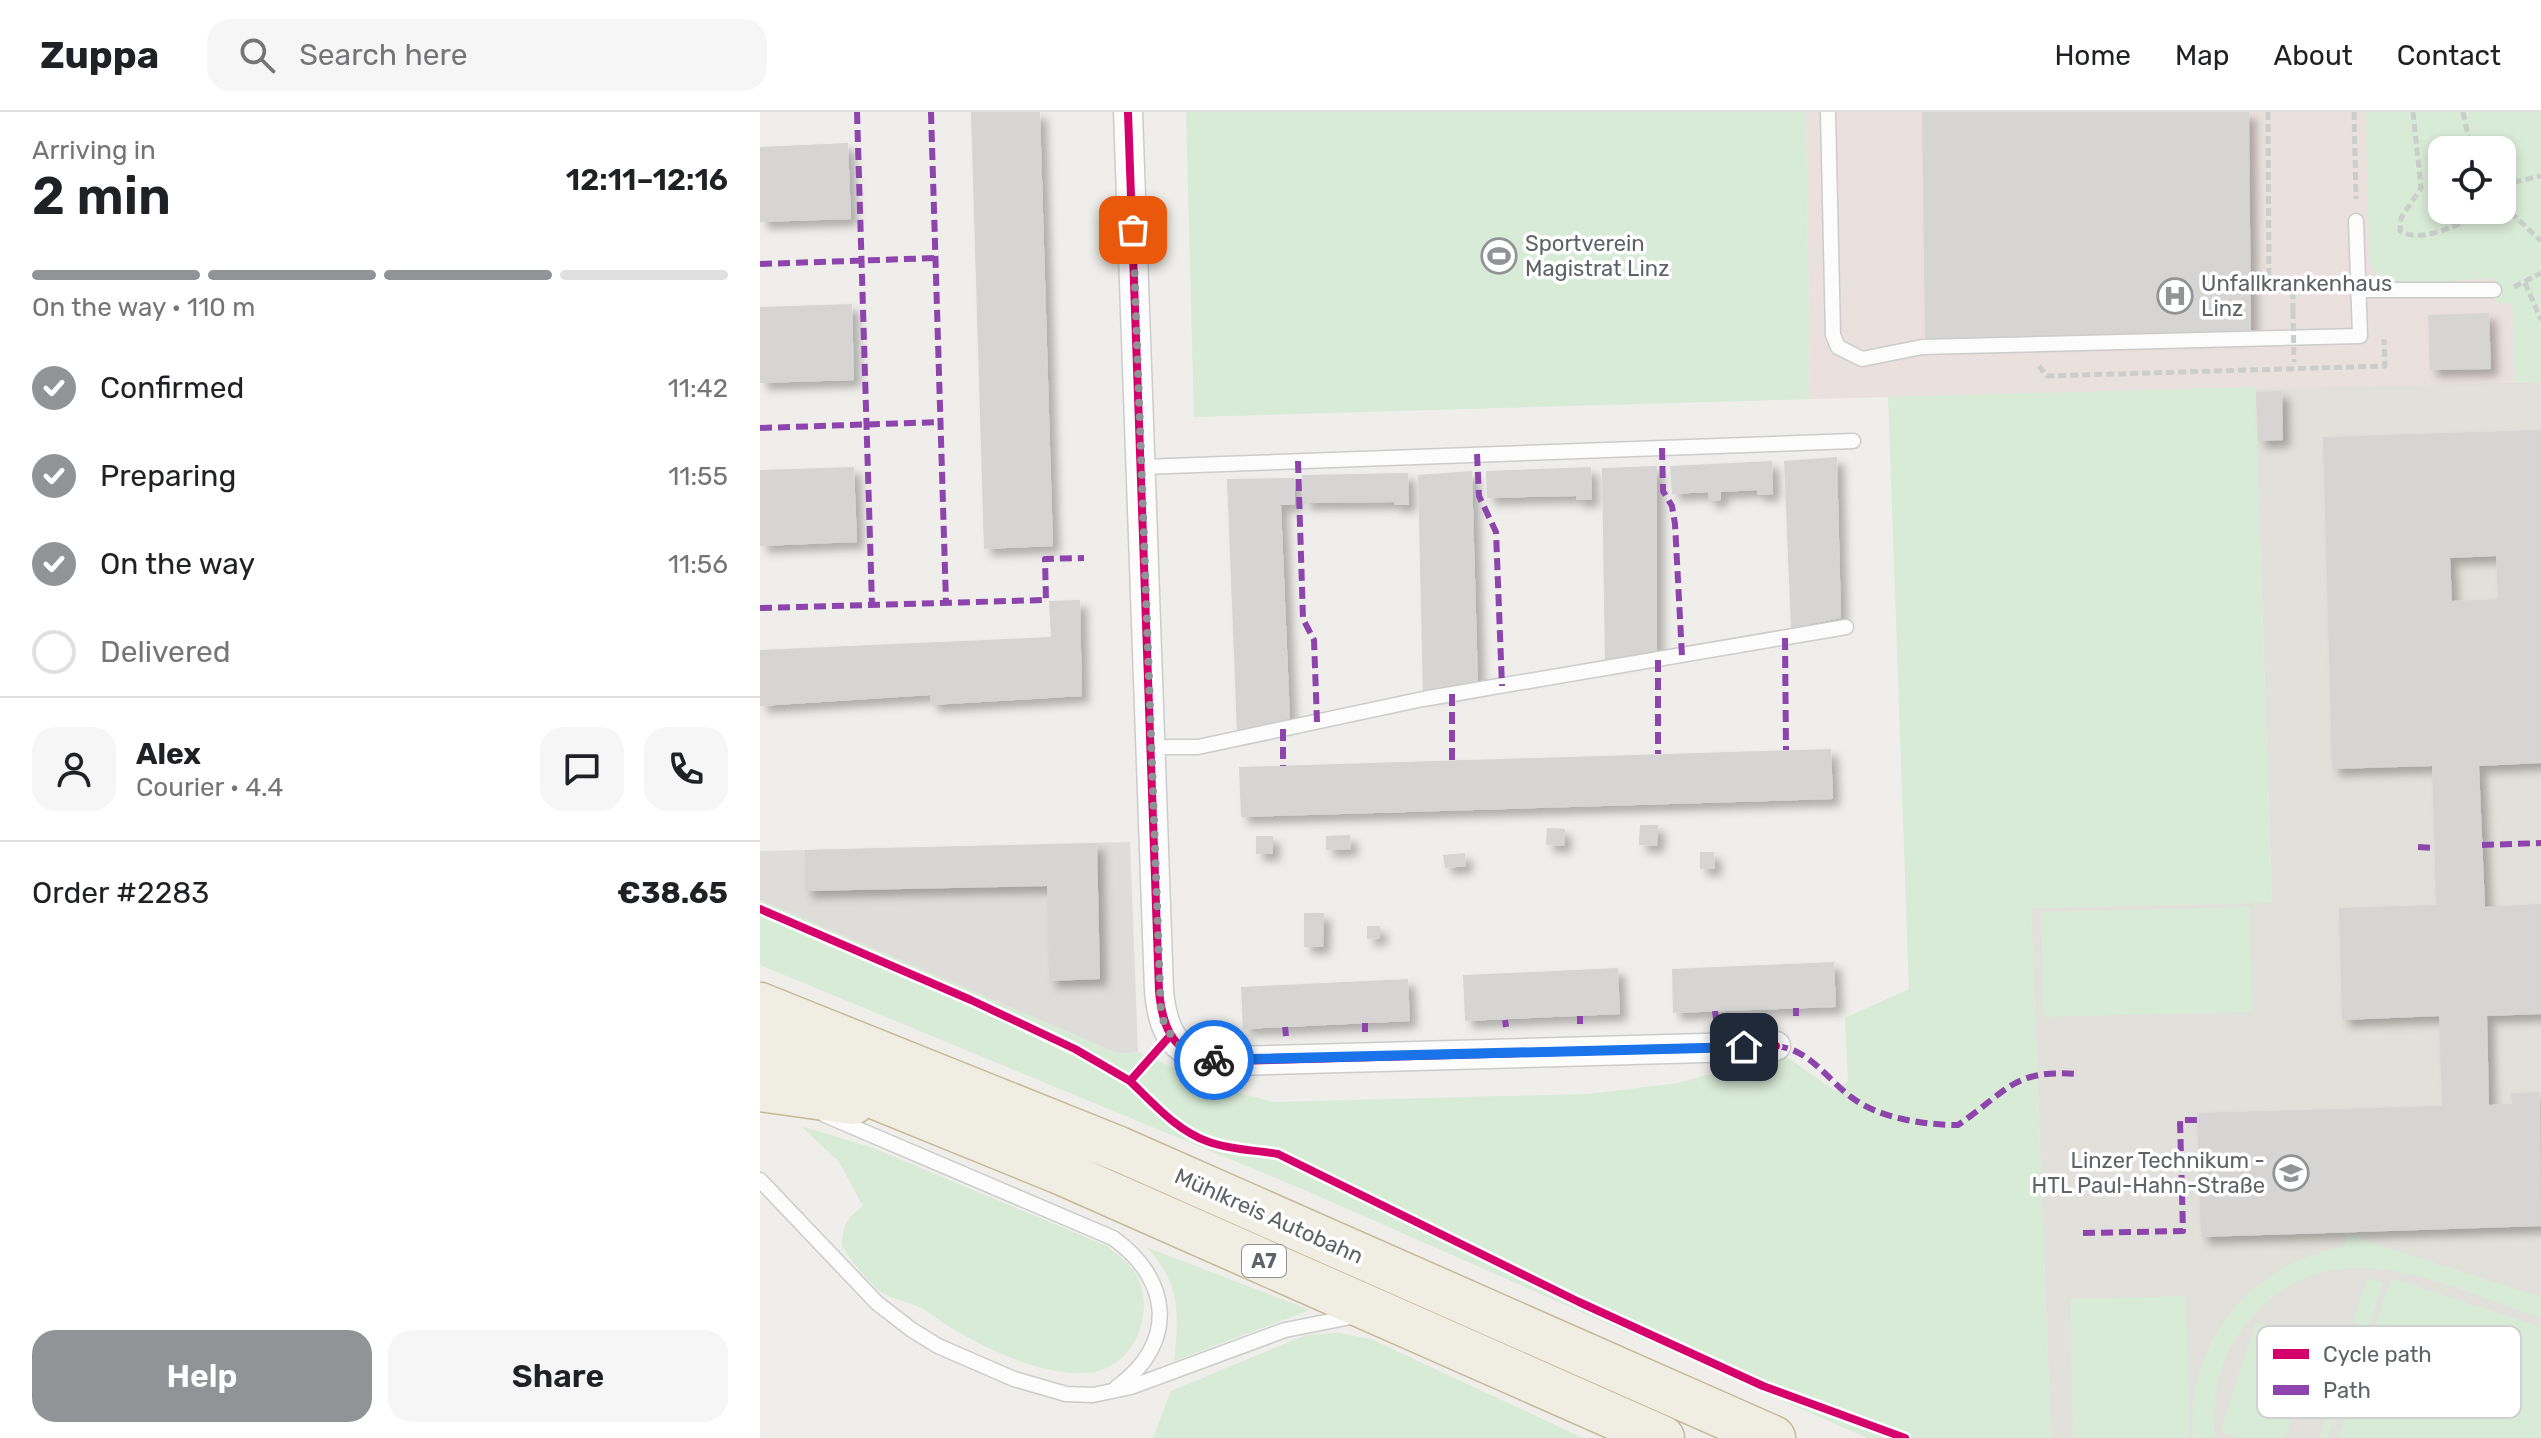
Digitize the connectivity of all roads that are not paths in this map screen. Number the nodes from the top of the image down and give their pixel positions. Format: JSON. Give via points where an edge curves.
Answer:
{"nodes":[{"id":1,"x":1128,"y":112,"type":"edge"},
{"id":2,"x":1828,"y":112,"type":"edge"},
{"id":3,"x":2356,"y":221,"type":"road end"},
{"id":4,"x":2359,"y":290,"type":"junction"},
{"id":5,"x":2494,"y":290,"type":"dead end"},
{"id":6,"x":1853,"y":441,"type":"dead end"},
{"id":7,"x":1142,"y":467,"type":"junction"},
{"id":8,"x":1846,"y":627,"type":"dead end"},
{"id":9,"x":1151,"y":747,"type":"junction"},
{"id":10,"x":760,"y":1005,"type":"edge"},
{"id":11,"x":1776,"y":1046,"type":"dead end"},
{"id":12,"x":760,"y":1050,"type":"edge"},
{"id":13,"x":768,"y":1092,"type":"edge"},
{"id":14,"x":903,"y":1107,"type":"junction"},
{"id":15,"x":760,"y":1180,"type":"edge"},
{"id":16,"x":1385,"y":1315,"type":"junction"},
{"id":17,"x":1112,"y":1391,"type":"junction"},
{"id":18,"x":1662,"y":1438,"type":"edge"},
{"id":19,"x":1773,"y":1438,"type":"edge"}],
"edges":[{"from":1,"to":7,"type":"street"},
{"from":2,"to":4,"type":"lane","via":[[1833,335],[1838,347],[1862,359],[1922,347],[2360,336]]},
{"from":3,"to":4,"type":"lane"},
{"from":4,"to":5,"type":"lane"},
{"from":6,"to":7,"type":"lane"},
{"from":7,"to":9,"type":"street"},
{"from":8,"to":9,"type":"lane","via":[[1423,699],[1198,747]]},
{"from":9,"to":11,"type":"street","via":[[1161,1015],[1169,1037],[1185,1051],[1207,1060],[1233,1061]]},
{"from":10,"to":19,"type":"highway","name":"Mühlkreis Autobahn","number":"A7","via":[[1119,1149]]},
{"from":12,"to":14,"type":"highway","name":"Mühlkreis Autobahn","number":"A7"},
{"from":13,"to":14,"type":"highway"},
{"from":13,"to":17,"type":"lane","via":[[1113,1238],[1133,1252],[1157,1292],[1159,1325],[1139,1367]]},
{"from":14,"to":16,"type":"highway","name":"Mühlkreis Autobahn","number":"A7"},
{"from":15,"to":17,"type":"lane","via":[[877,1303],[938,1346],[1014,1379],[1066,1394]]},
{"from":16,"to":17,"type":"lane","via":[[1314,1321],[1157,1380]]},
{"from":16,"to":18,"type":"highway","name":"Mühlkreis Autobahn","number":"A7"}]}
